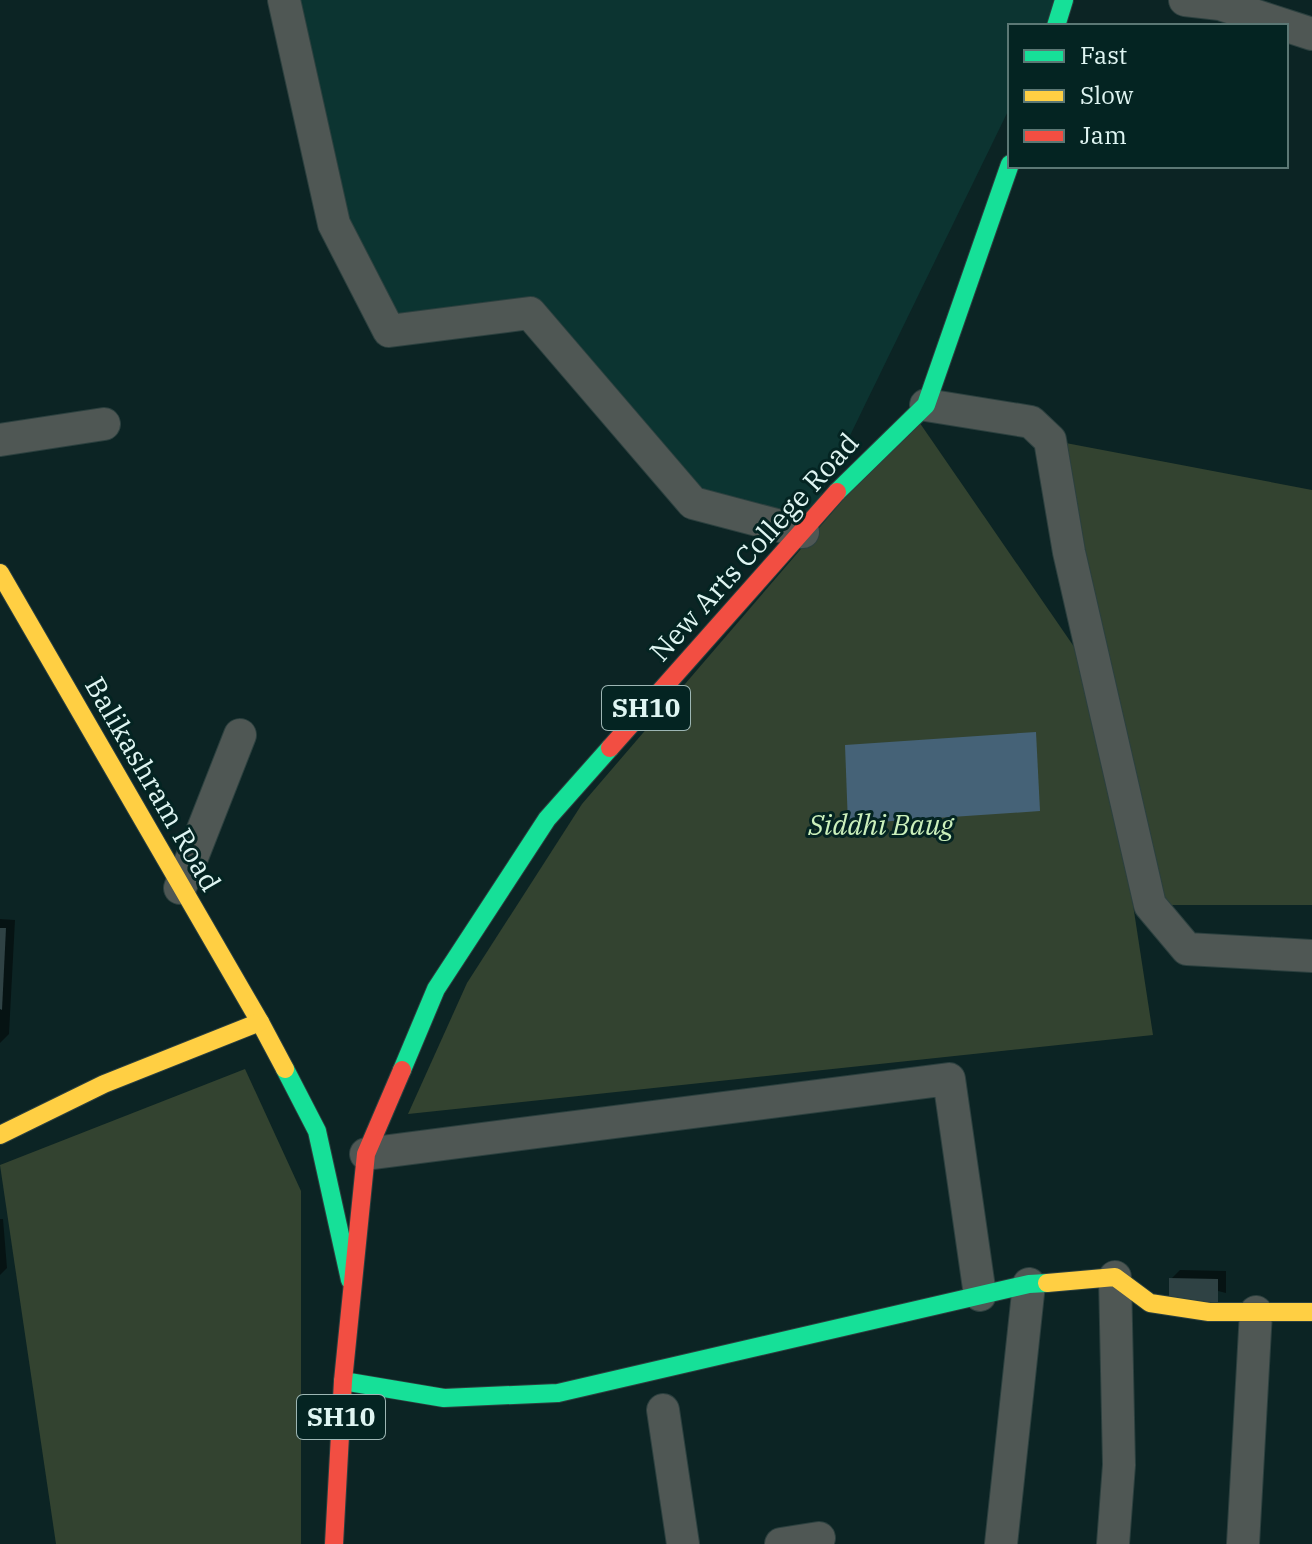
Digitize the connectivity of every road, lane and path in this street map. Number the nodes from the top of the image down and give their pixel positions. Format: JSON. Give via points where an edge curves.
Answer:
{"nodes":[{"id":1,"x":284,"y":0,"type":"edge"},
{"id":2,"x":1064,"y":0,"type":"edge"},
{"id":3,"x":1185,"y":0,"type":"edge"},
{"id":4,"x":1221,"y":2,"type":"edge"},
{"id":5,"x":1057,"y":24,"type":"edge"},
{"id":6,"x":1284,"y":24,"type":"edge"},
{"id":7,"x":1288,"y":26,"type":"edge"},
{"id":8,"x":1312,"y":34,"type":"edge"},
{"id":9,"x":1009,"y":168,"type":"edge"},
{"id":10,"x":926,"y":405,"type":"junction"},
{"id":11,"x":104,"y":424,"type":"dead end"},
{"id":12,"x":0,"y":440,"type":"edge"},
{"id":13,"x":803,"y":532,"type":"junction"},
{"id":14,"x":1,"y":578,"type":"edge"},
{"id":15,"x":240,"y":735,"type":"dead end"},
{"id":16,"x":180,"y":888,"type":"junction"},
{"id":17,"x":1312,"y":956,"type":"edge"},
{"id":18,"x":260,"y":1022,"type":"junction"},
{"id":19,"x":0,"y":1135,"type":"edge"},
{"id":20,"x":366,"y":1154,"type":"junction"},
{"id":21,"x":1115,"y":1277,"type":"junction"},
{"id":22,"x":1029,"y":1284,"type":"junction"},
{"id":23,"x":352,"y":1290,"type":"junction"},
{"id":24,"x":980,"y":1295,"type":"junction"},
{"id":25,"x":1256,"y":1312,"type":"junction"},
{"id":26,"x":1312,"y":1312,"type":"edge"},
{"id":27,"x":343,"y":1381,"type":"junction"},
{"id":28,"x":663,"y":1410,"type":"dead end"},
{"id":29,"x":819,"y":1538,"type":"dead end"},
{"id":30,"x":334,"y":1544,"type":"edge"},
{"id":31,"x":683,"y":1544,"type":"edge"},
{"id":32,"x":781,"y":1544,"type":"edge"},
{"id":33,"x":1001,"y":1544,"type":"edge"},
{"id":34,"x":1113,"y":1544,"type":"edge"},
{"id":35,"x":1243,"y":1544,"type":"edge"}],
"edges":[{"from":1,"to":13,"type":"street","via":[[334,224],[389,331],[530,313],[693,503]]},
{"from":2,"to":5,"type":"street"},
{"from":3,"to":4,"type":"street"},
{"from":4,"to":6,"type":"street"},
{"from":7,"to":8,"type":"street"},
{"from":9,"to":10,"type":"street","name":"New Arts College Road","number":"SH10"},
{"from":10,"to":13,"type":"street","name":"New Arts College Road","number":"SH10","via":[[855,472]]},
{"from":10,"to":17,"type":"street","via":[[1031,422],[1050,440],[1069,552],[1150,905],[1187,949]]},
{"from":11,"to":12,"type":"street"},
{"from":13,"to":20,"type":"street","name":"New Arts College Road","number":"SH10","via":[[547,819],[436,989]]},
{"from":14,"to":16,"type":"street","name":"Balikashram Road"},
{"from":15,"to":16,"type":"street"},
{"from":16,"to":18,"type":"street","name":"Balikashram Road"},
{"from":18,"to":19,"type":"street","via":[[104,1084]]},
{"from":18,"to":23,"type":"street","name":"Balikashram Road","via":[[317,1131]]},
{"from":20,"to":23,"type":"street","name":"New Arts College Road","number":"SH10"},
{"from":20,"to":24,"type":"street","via":[[949,1079]]},
{"from":21,"to":22,"type":"street"},
{"from":21,"to":25,"type":"street","via":[[1150,1303]]},
{"from":21,"to":34,"type":"street","via":[[1119,1465]]},
{"from":22,"to":24,"type":"street"},
{"from":22,"to":33,"type":"street"},
{"from":23,"to":27,"type":"street","number":"SH10"},
{"from":24,"to":27,"type":"street","via":[[558,1393],[444,1398]]},
{"from":25,"to":26,"type":"street"},
{"from":25,"to":35,"type":"street"},
{"from":27,"to":30,"type":"street","number":"SH10"},
{"from":28,"to":31,"type":"street"},
{"from":29,"to":32,"type":"street"}]}
